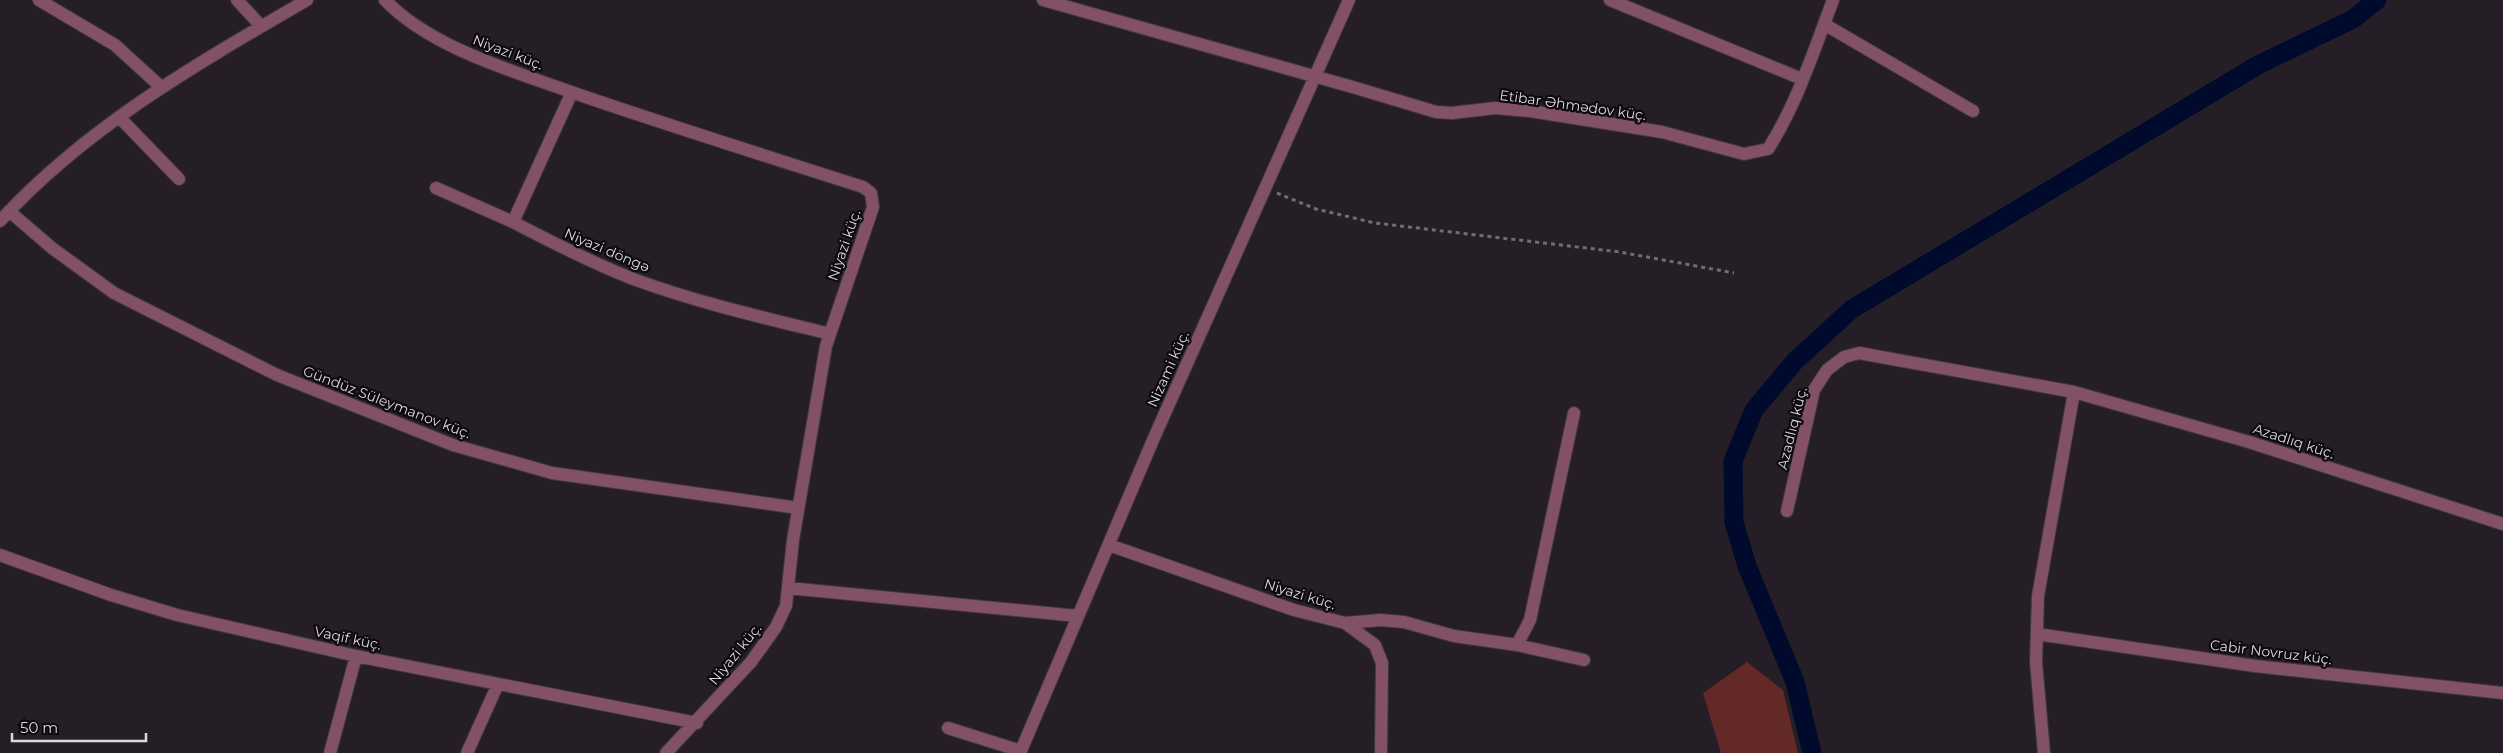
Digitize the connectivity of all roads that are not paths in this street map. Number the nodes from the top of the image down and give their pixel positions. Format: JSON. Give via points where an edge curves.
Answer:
{"nodes":[{"id":1,"x":39,"y":0,"type":"edge"},
{"id":2,"x":237,"y":0,"type":"edge"},
{"id":3,"x":307,"y":0,"type":"edge"},
{"id":4,"x":385,"y":0,"type":"edge"},
{"id":5,"x":1043,"y":0,"type":"edge"},
{"id":6,"x":1349,"y":0,"type":"edge"},
{"id":7,"x":1610,"y":0,"type":"edge"},
{"id":8,"x":1833,"y":0,"type":"edge"},
{"id":9,"x":1824,"y":24,"type":"junction"},
{"id":10,"x":261,"y":26,"type":"junction"},
{"id":11,"x":1315,"y":76,"type":"junction"},
{"id":12,"x":1802,"y":79,"type":"junction"},
{"id":13,"x":161,"y":87,"type":"junction"},
{"id":14,"x":572,"y":92,"type":"junction"},
{"id":15,"x":1973,"y":111,"type":"dead end"},
{"id":16,"x":119,"y":118,"type":"junction"},
{"id":17,"x":179,"y":179,"type":"dead end"},
{"id":18,"x":436,"y":188,"type":"dead end"},
{"id":19,"x":9,"y":211,"type":"junction"},
{"id":20,"x":0,"y":221,"type":"edge"},
{"id":21,"x":513,"y":222,"type":"junction"},
{"id":22,"x":830,"y":334,"type":"junction"},
{"id":23,"x":2074,"y":392,"type":"junction"},
{"id":24,"x":1574,"y":414,"type":"dead end"},
{"id":25,"x":798,"y":508,"type":"junction"},
{"id":26,"x":1787,"y":511,"type":"dead end"},
{"id":27,"x":2503,"y":524,"type":"edge"},
{"id":28,"x":1109,"y":545,"type":"junction"},
{"id":29,"x":0,"y":554,"type":"edge"},
{"id":30,"x":788,"y":588,"type":"junction"},
{"id":31,"x":1078,"y":616,"type":"junction"},
{"id":32,"x":1345,"y":623,"type":"junction"},
{"id":33,"x":2037,"y":634,"type":"junction"},
{"id":34,"x":1517,"y":645,"type":"junction"},
{"id":35,"x":356,"y":656,"type":"junction"},
{"id":36,"x":1584,"y":660,"type":"dead end"},
{"id":37,"x":498,"y":684,"type":"junction"},
{"id":38,"x":2503,"y":693,"type":"edge"},
{"id":39,"x":697,"y":723,"type":"junction"},
{"id":40,"x":948,"y":728,"type":"dead end"},
{"id":41,"x":1021,"y":752,"type":"edge"},
{"id":42,"x":330,"y":753,"type":"edge"},
{"id":43,"x":467,"y":753,"type":"edge"},
{"id":44,"x":666,"y":753,"type":"edge"},
{"id":45,"x":1381,"y":753,"type":"edge"},
{"id":46,"x":2044,"y":753,"type":"edge"}],
"edges":[{"from":1,"to":13,"type":"street","via":[[115,45]]},
{"from":2,"to":10,"type":"street"},
{"from":3,"to":10,"type":"street"},
{"from":4,"to":14,"type":"street","name":"Niyazi küç.","via":[[429,33],[480,60]]},
{"from":5,"to":11,"type":"street","name":"Etibar Əhmədov küç."},
{"from":6,"to":11,"type":"street","name":"Nizami küç."},
{"from":7,"to":12,"type":"street"},
{"from":8,"to":9,"type":"street","name":"Etibar Əhmədov küç."},
{"from":9,"to":12,"type":"street","name":"Etibar Əhmədov küç."},
{"from":9,"to":15,"type":"street"},
{"from":10,"to":13,"type":"street"},
{"from":11,"to":12,"type":"street","name":"Etibar Əhmədov küç.","via":[[1436,112],[1452,114],[1495,108],[1530,111],[1662,132],[1744,154],[1768,149]]},
{"from":11,"to":28,"type":"street","name":"Nizami küç."},
{"from":13,"to":16,"type":"street"},
{"from":14,"to":21,"type":"street"},
{"from":14,"to":22,"type":"street","name":"Niyazi küç.","via":[[863,187],[871,194],[873,208]]},
{"from":16,"to":17,"type":"street"},
{"from":16,"to":19,"type":"street","via":[[60,163]]},
{"from":18,"to":21,"type":"street","name":"Niyazi döngə"},
{"from":19,"to":20,"type":"street"},
{"from":19,"to":25,"type":"street","name":"Gündüz Süleymanov küç.","via":[[52,248],[114,293],[277,375],[454,445],[552,473]]},
{"from":21,"to":22,"type":"street","name":"Niyazi döngə","via":[[636,280],[709,304]]},
{"from":22,"to":25,"type":"street","name":"Niyazi küç."},
{"from":23,"to":26,"type":"street","name":"Azadlıq küç.","via":[[1858,353],[1844,357],[1827,370],[1814,390]]},
{"from":23,"to":27,"type":"street","name":"Azadlıq küç.","via":[[2249,442]]},
{"from":23,"to":33,"type":"street","via":[[2043,558]]},
{"from":24,"to":34,"type":"street","via":[[1530,620]]},
{"from":25,"to":30,"type":"street","name":"Niyazi küç."},
{"from":28,"to":31,"type":"street","name":"Nizami küç."},
{"from":28,"to":32,"type":"street","name":"Niyazi küç.","via":[[1308,614]]},
{"from":29,"to":35,"type":"street","name":"Vaqif küç.","via":[[111,595],[177,615]]},
{"from":30,"to":31,"type":"street"},
{"from":30,"to":39,"type":"street","name":"Niyazi küç.","via":[[786,606],[776,627],[751,662]]},
{"from":31,"to":41,"type":"street","name":"Nizami küç."},
{"from":32,"to":34,"type":"street","via":[[1404,622],[1454,636]]},
{"from":32,"to":45,"type":"street","name":"Niyazi küç.","via":[[1375,645],[1382,663]]},
{"from":33,"to":38,"type":"street","name":"Cabir Novruz küç.","via":[[2255,666]]},
{"from":33,"to":46,"type":"street","via":[[2038,708]]},
{"from":34,"to":36,"type":"street"},
{"from":35,"to":37,"type":"street","name":"Vaqif küç."},
{"from":35,"to":42,"type":"street"},
{"from":37,"to":39,"type":"street","name":"Vaqif küç."},
{"from":37,"to":43,"type":"street"},
{"from":39,"to":44,"type":"street","name":"Niyazi küç."},
{"from":40,"to":41,"type":"street"}]}
